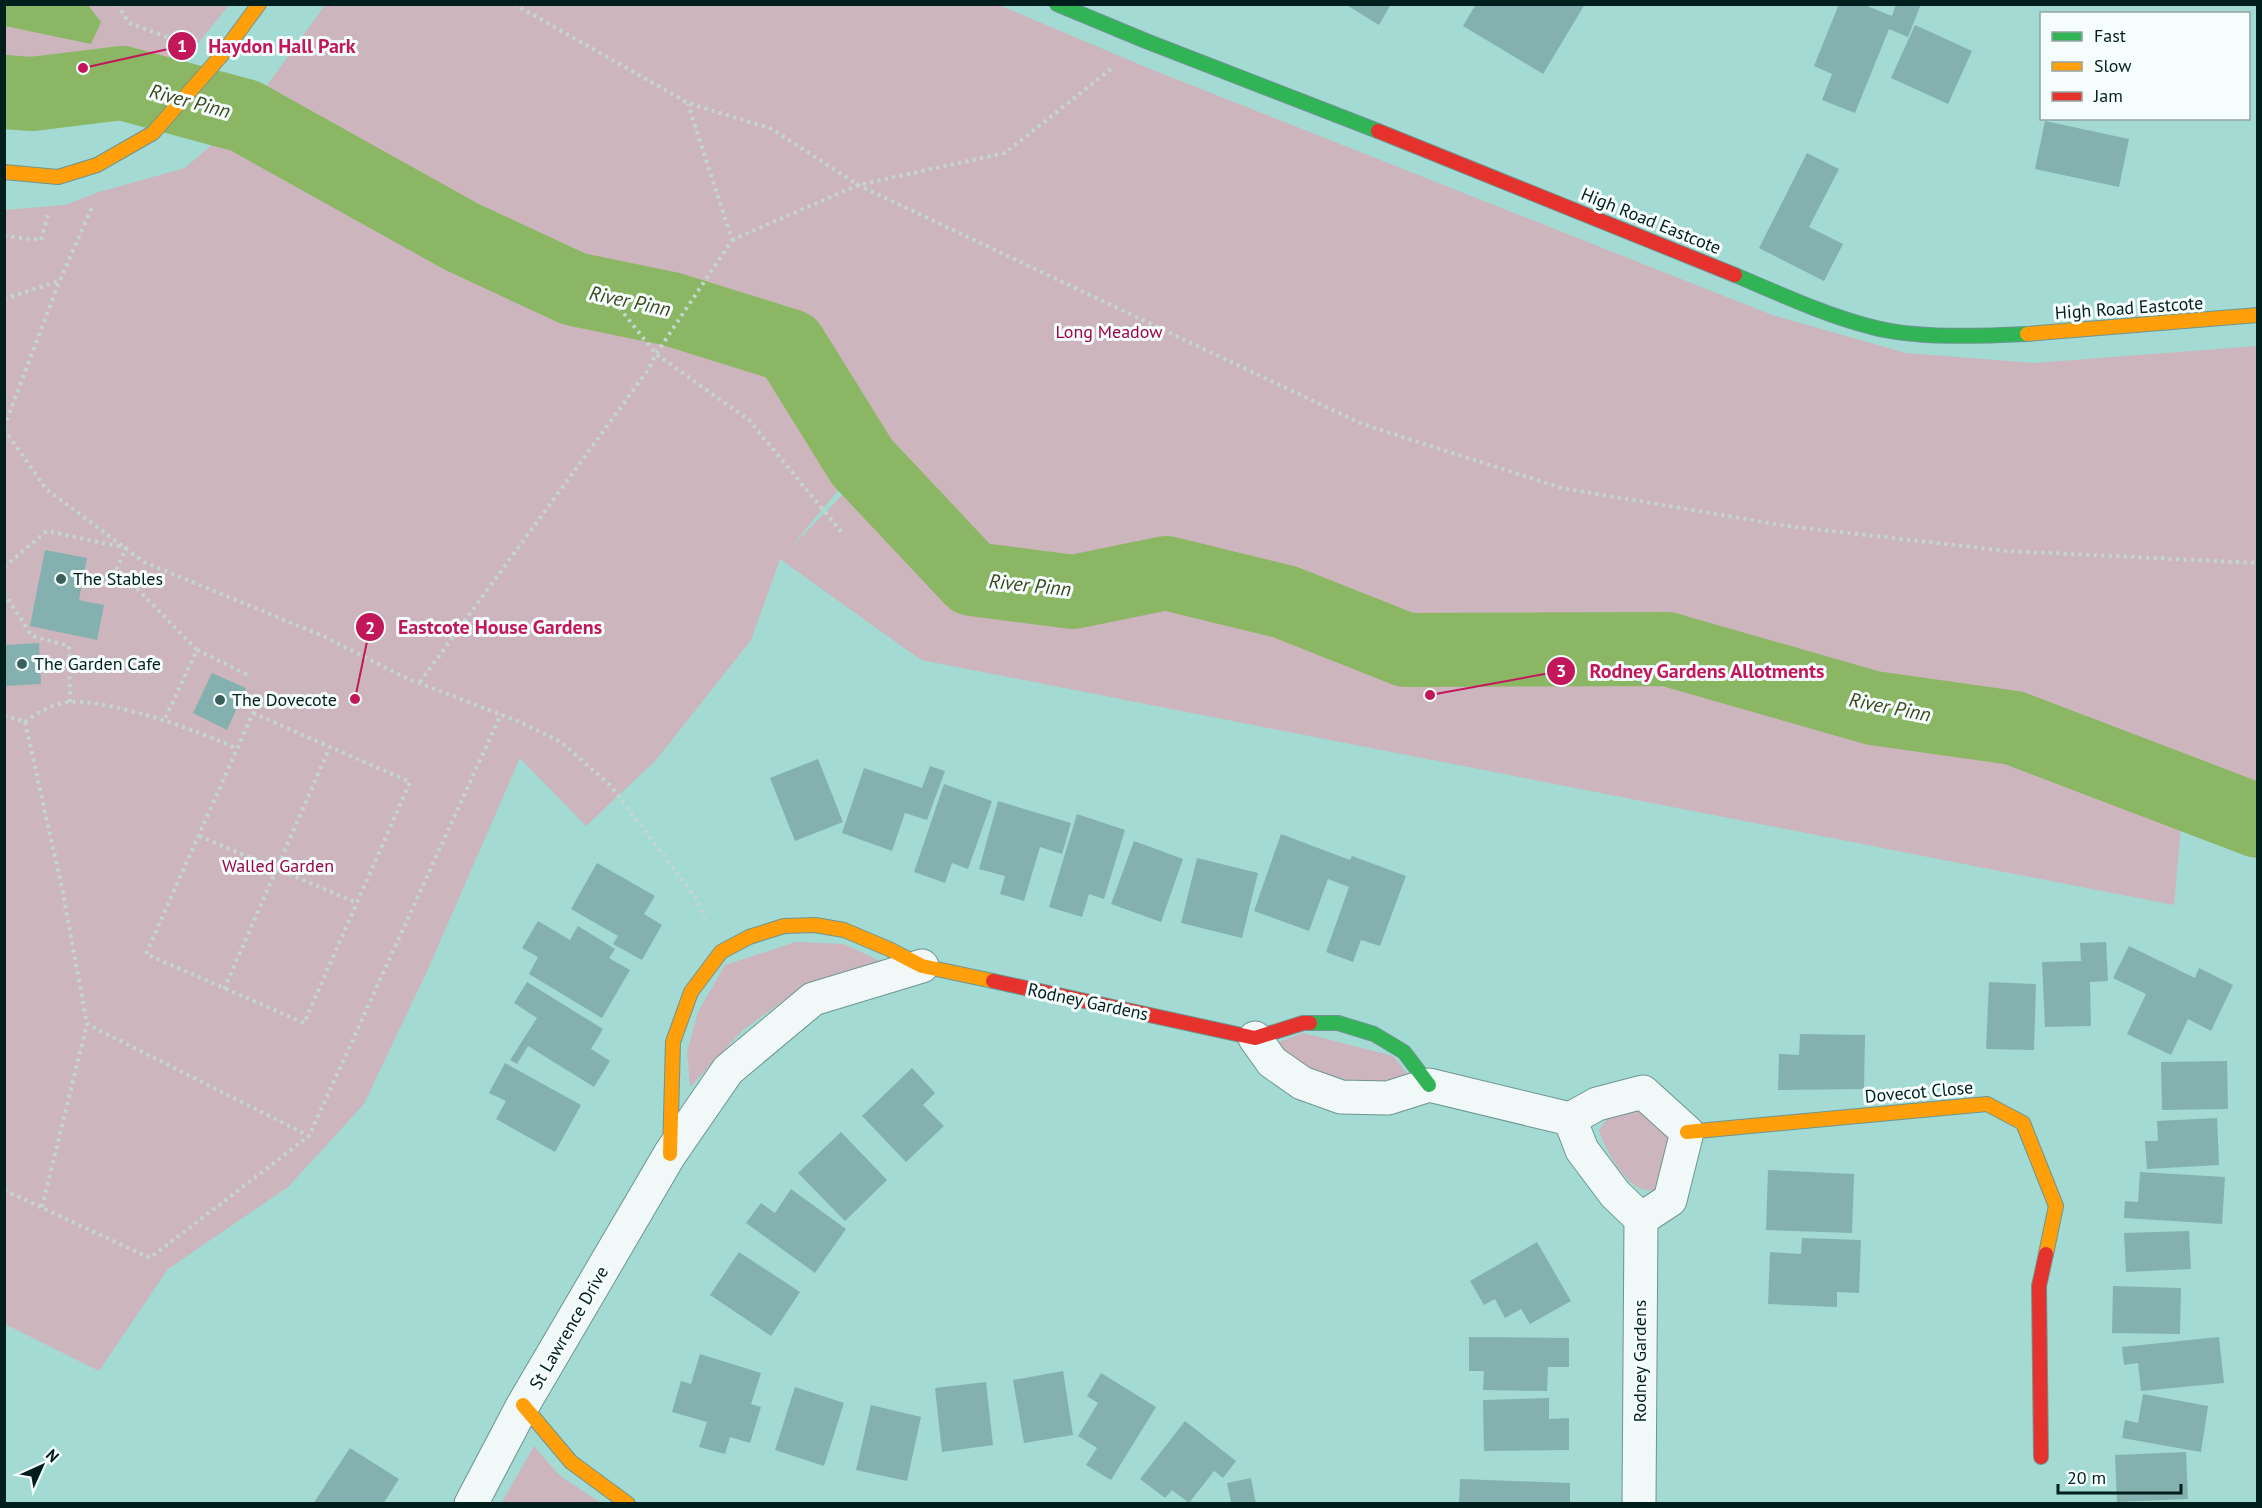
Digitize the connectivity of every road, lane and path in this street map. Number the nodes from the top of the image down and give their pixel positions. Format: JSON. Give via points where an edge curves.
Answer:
{"nodes":[{"id":1,"x":117,"y":4,"type":"edge"},
{"id":2,"x":259,"y":4,"type":"edge"},
{"id":3,"x":1058,"y":4,"type":"edge"},
{"id":4,"x":516,"y":5,"type":"edge"},
{"id":5,"x":1146,"y":41,"type":"junction"},
{"id":6,"x":220,"y":57,"type":"junction"},
{"id":7,"x":688,"y":103,"type":"junction"},
{"id":8,"x":97,"y":165,"type":"junction"},
{"id":9,"x":4,"y":172,"type":"edge"},
{"id":10,"x":58,"y":177,"type":"junction"},
{"id":11,"x":858,"y":185,"type":"junction"},
{"id":12,"x":4,"y":236,"type":"edge"},
{"id":13,"x":732,"y":240,"type":"junction"},
{"id":14,"x":60,"y":280,"type":"junction"},
{"id":15,"x":610,"y":296,"type":"dead end"},
{"id":16,"x":4,"y":299,"type":"edge"},
{"id":17,"x":2258,"y":315,"type":"edge"},
{"id":18,"x":656,"y":354,"type":"junction"},
{"id":19,"x":4,"y":428,"type":"edge"},
{"id":20,"x":843,"y":534,"type":"dead end"},
{"id":21,"x":126,"y":548,"type":"junction"},
{"id":22,"x":2258,"y":563,"type":"edge"},
{"id":23,"x":4,"y":567,"type":"edge"},
{"id":24,"x":4,"y":593,"type":"edge"},
{"id":25,"x":197,"y":650,"type":"junction"},
{"id":26,"x":250,"y":676,"type":"dead end"},
{"id":27,"x":420,"y":682,"type":"junction"},
{"id":28,"x":70,"y":702,"type":"junction"},
{"id":29,"x":501,"y":714,"type":"junction"},
{"id":30,"x":4,"y":715,"type":"edge"},
{"id":31,"x":164,"y":721,"type":"junction"},
{"id":32,"x":25,"y":722,"type":"junction"},
{"id":33,"x":330,"y":747,"type":"junction"},
{"id":34,"x":237,"y":749,"type":"junction"},
{"id":35,"x":199,"y":836,"type":"junction"},
{"id":36,"x":277,"y":869,"type":"junction"},
{"id":37,"x":357,"y":903,"type":"junction"},
{"id":38,"x":721,"y":952,"type":"junction"},
{"id":39,"x":922,"y":966,"type":"junction"},
{"id":40,"x":224,"y":989,"type":"junction"},
{"id":41,"x":87,"y":1023,"type":"junction"},
{"id":42,"x":1255,"y":1038,"type":"junction"},
{"id":43,"x":1430,"y":1086,"type":"junction"},
{"id":44,"x":1570,"y":1119,"type":"junction"},
{"id":45,"x":1688,"y":1132,"type":"junction"},
{"id":46,"x":309,"y":1136,"type":"junction"},
{"id":47,"x":670,"y":1154,"type":"junction"},
{"id":48,"x":4,"y":1190,"type":"edge"},
{"id":49,"x":42,"y":1207,"type":"junction"},
{"id":50,"x":1641,"y":1219,"type":"junction"},
{"id":51,"x":523,"y":1405,"type":"junction"},
{"id":52,"x":2041,"y":1457,"type":"dead end"},
{"id":53,"x":471,"y":1503,"type":"edge"},
{"id":54,"x":628,"y":1503,"type":"edge"},
{"id":55,"x":1639,"y":1503,"type":"edge"}],
"edges":[{"from":1,"to":6,"type":"path","via":[[129,24]]},
{"from":2,"to":6,"type":"street"},
{"from":3,"to":5,"type":"street","name":"High Road Eastcote"},
{"from":4,"to":7,"type":"path"},
{"from":5,"to":11,"type":"path","via":[[1005,153]]},
{"from":5,"to":17,"type":"street","name":"High Road Eastcote","via":[[1874,328],[1922,334],[2025,334]]},
{"from":6,"to":8,"type":"street","via":[[153,133]]},
{"from":7,"to":11,"type":"path","via":[[772,129]]},
{"from":7,"to":13,"type":"path"},
{"from":8,"to":10,"type":"street"},
{"from":8,"to":14,"type":"path","via":[[99,192]]},
{"from":9,"to":10,"type":"street"},
{"from":10,"to":12,"type":"path","via":[[41,240]]},
{"from":11,"to":13,"type":"path"},
{"from":11,"to":22,"type":"path","via":[[1362,424],[1562,488],[1787,526],[2007,551]]},
{"from":13,"to":18,"type":"path"},
{"from":14,"to":16,"type":"path"},
{"from":14,"to":19,"type":"path"},
{"from":15,"to":18,"type":"path"},
{"from":18,"to":20,"type":"path","via":[[749,420]]},
{"from":18,"to":27,"type":"path"},
{"from":19,"to":21,"type":"path","via":[[46,489]]},
{"from":21,"to":23,"type":"path","via":[[47,531]]},
{"from":21,"to":25,"type":"path","via":[[117,568]]},
{"from":21,"to":27,"type":"path","via":[[144,562],[323,636]]},
{"from":24,"to":28,"type":"path","via":[[32,636],[69,646]]},
{"from":25,"to":26,"type":"path"},
{"from":25,"to":31,"type":"path"},
{"from":27,"to":29,"type":"path"},
{"from":28,"to":31,"type":"path"},
{"from":28,"to":32,"type":"path","via":[[51,707]]},
{"from":29,"to":38,"type":"path","via":[[561,742],[610,785],[696,898]]},
{"from":29,"to":46,"type":"path"},
{"from":30,"to":32,"type":"path"},
{"from":31,"to":34,"type":"path"},
{"from":32,"to":41,"type":"path"},
{"from":33,"to":34,"type":"path","via":[[253,713]]},
{"from":33,"to":36,"type":"path"},
{"from":33,"to":37,"type":"path","via":[[410,782]]},
{"from":34,"to":35,"type":"path"},
{"from":35,"to":36,"type":"path"},
{"from":35,"to":40,"type":"path","via":[[146,954]]},
{"from":36,"to":37,"type":"path"},
{"from":36,"to":40,"type":"path"},
{"from":37,"to":40,"type":"path","via":[[304,1023]]},
{"from":38,"to":39,"type":"street","name":"St Lawrence Drive","via":[[749,937],[784,926],[815,925],[844,930]]},
{"from":38,"to":47,"type":"street","name":"St Lawrence Drive","via":[[692,992],[673,1042]]},
{"from":39,"to":42,"type":"street","name":"Rodney Gardens"},
{"from":39,"to":47,"type":"street","name":"St Lawrence Drive","via":[[813,999],[728,1071]]},
{"from":41,"to":46,"type":"path"},
{"from":41,"to":49,"type":"path"},
{"from":42,"to":43,"type":"street","via":[[1272,1062],[1302,1083],[1341,1098],[1388,1098]]},
{"from":42,"to":43,"type":"street","name":"Rodney Gardens","via":[[1303,1023],[1338,1023],[1374,1034],[1404,1052]]},
{"from":43,"to":44,"type":"street"},
{"from":44,"to":45,"type":"street","via":[[1597,1104],[1643,1092]]},
{"from":44,"to":50,"type":"street","via":[[1582,1150],[1615,1194]]},
{"from":45,"to":50,"type":"street","via":[[1670,1200]]},
{"from":45,"to":52,"type":"street","name":"Dovecot Close","via":[[1987,1104],[2023,1123],[2056,1206],[2039,1286]]},
{"from":46,"to":49,"type":"path","via":[[150,1258]]},
{"from":47,"to":51,"type":"street","name":"St Lawrence Drive"},
{"from":48,"to":49,"type":"path"},
{"from":50,"to":55,"type":"street","name":"Rodney Gardens"},
{"from":51,"to":53,"type":"street","name":"St Lawrence Drive"},
{"from":51,"to":54,"type":"street","via":[[571,1462]]}]}
